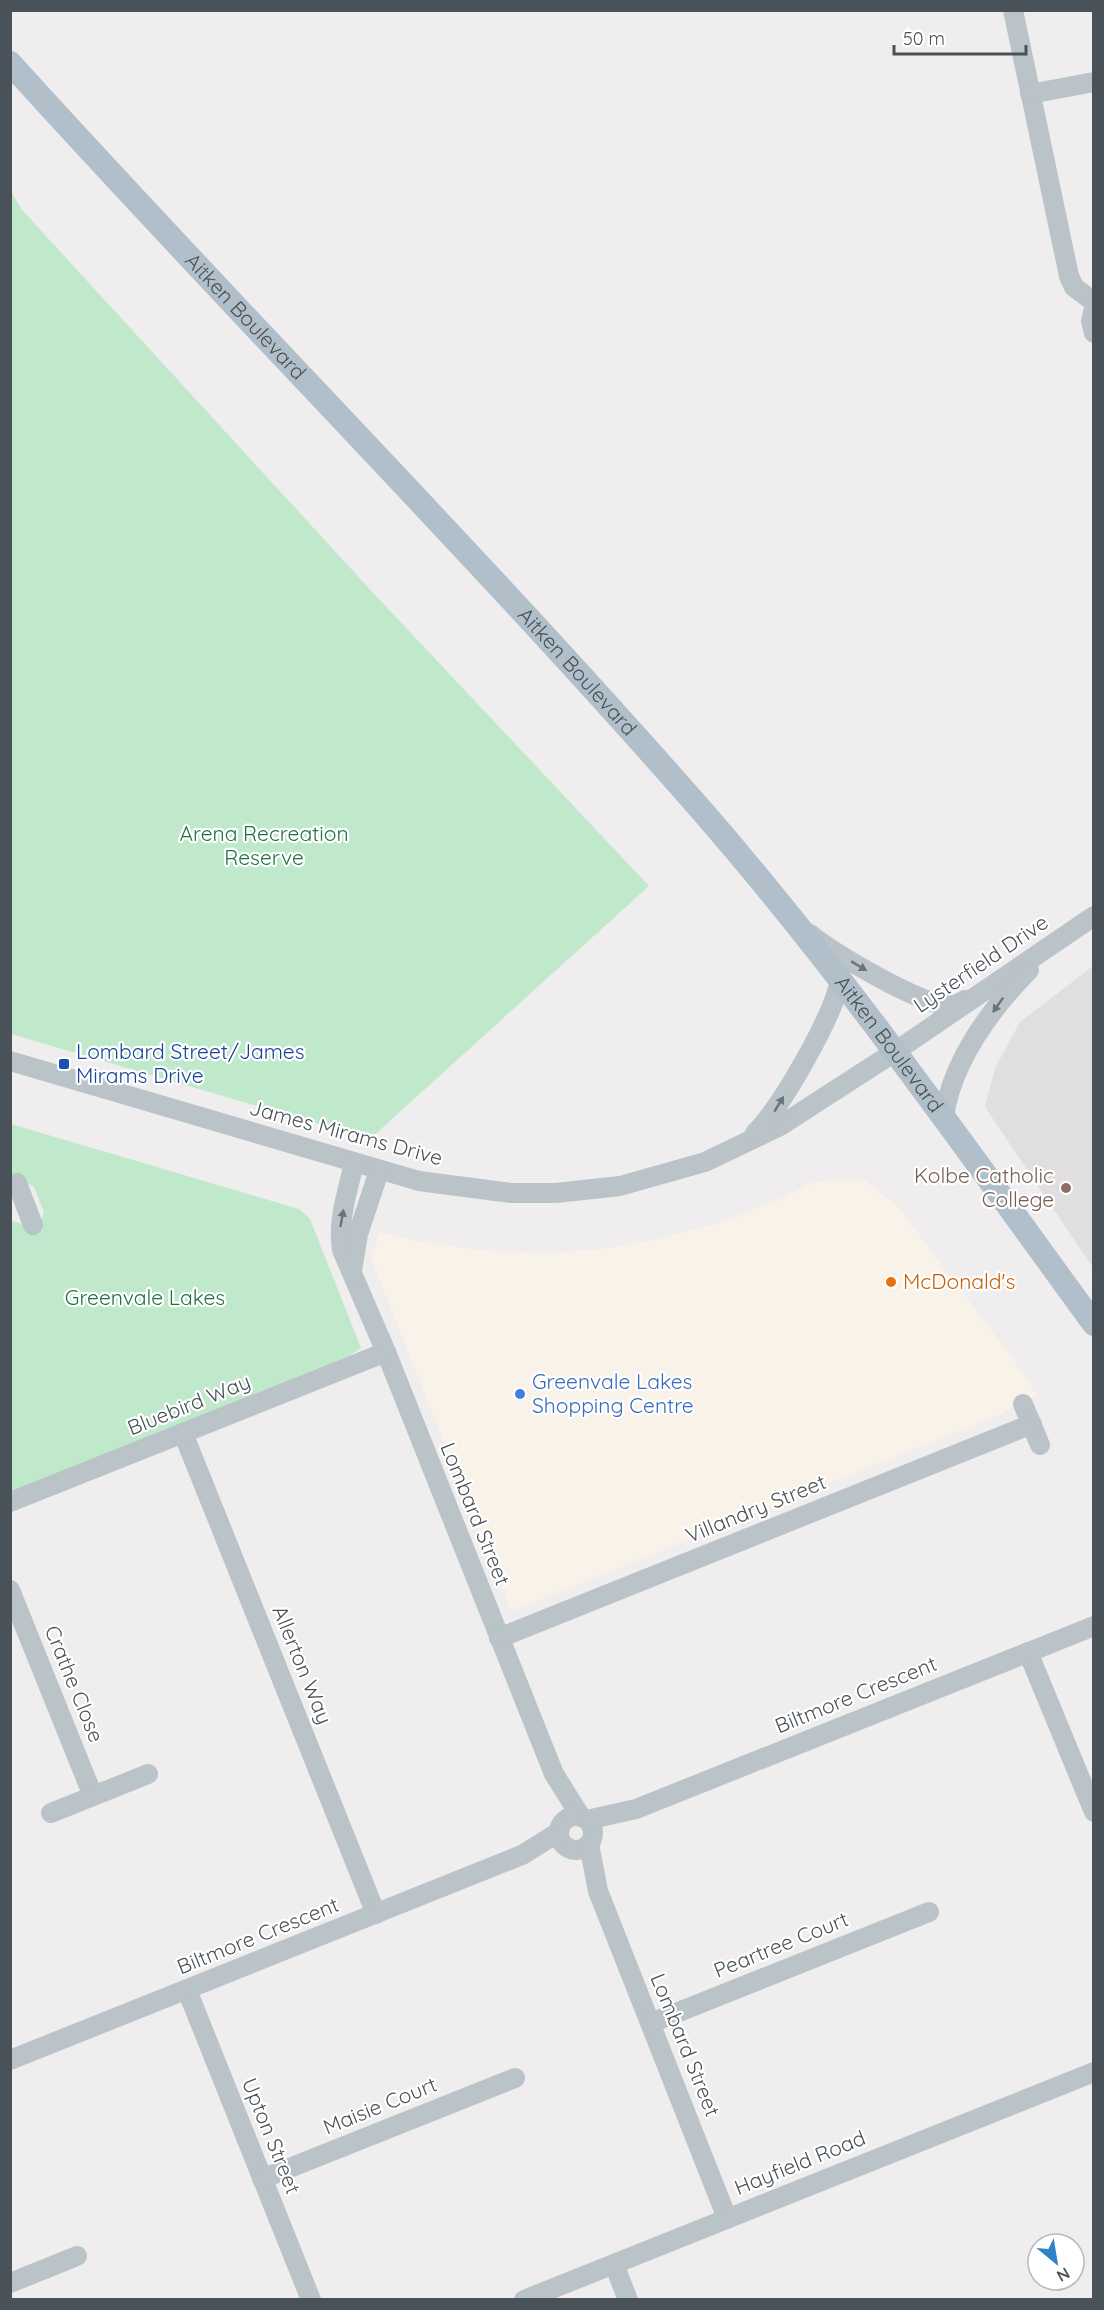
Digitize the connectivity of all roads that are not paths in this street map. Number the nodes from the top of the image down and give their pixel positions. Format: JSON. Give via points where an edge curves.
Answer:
{"nodes":[{"id":1,"x":1013,"y":10,"type":"edge"},
{"id":2,"x":10,"y":63,"type":"edge"},
{"id":3,"x":1094,"y":82,"type":"edge"},
{"id":4,"x":1030,"y":94,"type":"junction"},
{"id":5,"x":1094,"y":302,"type":"edge"},
{"id":6,"x":1094,"y":309,"type":"edge"},
{"id":7,"x":1094,"y":333,"type":"edge"},
{"id":8,"x":1094,"y":916,"type":"edge"},
{"id":9,"x":794,"y":921,"type":"junction"},
{"id":10,"x":1069,"y":933,"type":"junction"},
{"id":11,"x":840,"y":980,"type":"junction"},
{"id":12,"x":975,"y":996,"type":"junction"},
{"id":13,"x":896,"y":1052,"type":"junction"},
{"id":14,"x":10,"y":1061,"type":"edge"},
{"id":15,"x":944,"y":1116,"type":"junction"},
{"id":16,"x":740,"y":1147,"type":"junction"},
{"id":17,"x":354,"y":1163,"type":"junction"},
{"id":18,"x":379,"y":1171,"type":"junction"},
{"id":19,"x":17,"y":1183,"type":"dead end"},
{"id":20,"x":18,"y":1206,"type":"edge"},
{"id":21,"x":33,"y":1225,"type":"dead end"},
{"id":22,"x":352,"y":1270,"type":"junction"},
{"id":23,"x":1094,"y":1324,"type":"edge"},
{"id":24,"x":386,"y":1352,"type":"junction"},
{"id":25,"x":1023,"y":1404,"type":"dead end"},
{"id":26,"x":1032,"y":1424,"type":"junction"},
{"id":27,"x":183,"y":1433,"type":"junction"},
{"id":28,"x":1040,"y":1445,"type":"dead end"},
{"id":29,"x":10,"y":1502,"type":"edge"},
{"id":30,"x":10,"y":1590,"type":"edge"},
{"id":31,"x":1094,"y":1626,"type":"edge"},
{"id":32,"x":499,"y":1638,"type":"junction"},
{"id":33,"x":1028,"y":1652,"type":"junction"},
{"id":34,"x":148,"y":1774,"type":"dead end"},
{"id":35,"x":93,"y":1796,"type":"junction"},
{"id":36,"x":1094,"y":1812,"type":"edge"},
{"id":37,"x":51,"y":1813,"type":"dead end"},
{"id":38,"x":576,"y":1833,"type":"junction"},
{"id":39,"x":930,"y":1912,"type":"dead end"},
{"id":40,"x":376,"y":1914,"type":"junction"},
{"id":41,"x":187,"y":1990,"type":"junction"},
{"id":42,"x":651,"y":2024,"type":"junction"},
{"id":43,"x":10,"y":2060,"type":"edge"},
{"id":44,"x":1094,"y":2072,"type":"edge"},
{"id":45,"x":515,"y":2078,"type":"dead end"},
{"id":46,"x":262,"y":2179,"type":"junction"},
{"id":47,"x":727,"y":2218,"type":"junction"},
{"id":48,"x":77,"y":2256,"type":"dead end"},
{"id":49,"x":614,"y":2264,"type":"junction"},
{"id":50,"x":10,"y":2283,"type":"edge"},
{"id":51,"x":311,"y":2300,"type":"edge"},
{"id":52,"x":524,"y":2300,"type":"edge"},
{"id":53,"x":628,"y":2300,"type":"edge"}],
"edges":[{"from":1,"to":4,"type":"street"},
{"from":2,"to":9,"type":"main road","name":"Aitken Boulevard","via":[[505,595],[703,813]]},
{"from":3,"to":4,"type":"street"},
{"from":4,"to":5,"type":"street","via":[[1069,276],[1074,287]]},
{"from":6,"to":7,"type":"street"},
{"from":8,"to":10,"type":"street","name":"Lysterfield Drive"},
{"from":9,"to":11,"type":"main road","name":"Aitken Boulevard"},
{"from":9,"to":12,"type":"street","one_way":true,"via":[[823,944],[878,977],[932,1002],[953,1005]]},
{"from":10,"to":12,"type":"street","name":"Lysterfield Drive"},
{"from":10,"to":15,"type":"street","one_way":true,"via":[[1007,992],[972,1042],[954,1077]]},
{"from":11,"to":13,"type":"main road","name":"Aitken Boulevard"},
{"from":16,"to":11,"type":"street","one_way":true,"via":[[778,1106],[830,1012]]},
{"from":12,"to":13,"type":"street","name":"Lysterfield Drive"},
{"from":13,"to":15,"type":"main road","name":"Aitken Boulevard"},
{"from":13,"to":16,"type":"street","name":"James Mirams Drive"},
{"from":14,"to":17,"type":"street","name":"James Mirams Drive"},
{"from":15,"to":23,"type":"main road","name":"Aitken Boulevard"},
{"from":16,"to":18,"type":"street","name":"James Mirams Drive","via":[[664,1175],[620,1186],[556,1193],[465,1189]]},
{"from":17,"to":18,"type":"street","name":"James Mirams Drive"},
{"from":22,"to":17,"type":"street","name":"Lombard Street","one_way":true,"via":[[339,1234]]},
{"from":18,"to":22,"type":"street","via":[[358,1234]]},
{"from":19,"to":20,"type":"street"},
{"from":20,"to":21,"type":"street"},
{"from":22,"to":24,"type":"street","name":"Lombard Street"},
{"from":24,"to":27,"type":"street","name":"Bluebird Way"},
{"from":24,"to":32,"type":"street","name":"Lombard Street"},
{"from":25,"to":26,"type":"street"},
{"from":26,"to":28,"type":"street"},
{"from":26,"to":32,"type":"street","name":"Villandry Street"},
{"from":27,"to":29,"type":"street","name":"Bluebird Way"},
{"from":27,"to":40,"type":"street","name":"Allerton Way"},
{"from":30,"to":35,"type":"street","name":"Crathe Close"},
{"from":31,"to":33,"type":"street","name":"Biltmore Crescent"},
{"from":32,"to":38,"type":"street","name":"Lombard Street"},
{"from":33,"to":36,"type":"street"},
{"from":33,"to":38,"type":"street","name":"Biltmore Crescent"},
{"from":34,"to":35,"type":"street"},
{"from":35,"to":37,"type":"street"},
{"from":38,"to":40,"type":"street","name":"Biltmore Crescent"},
{"from":38,"to":42,"type":"street","name":"Lombard Street"},
{"from":39,"to":42,"type":"street","name":"Peartree Court"},
{"from":40,"to":41,"type":"street","name":"Biltmore Crescent"},
{"from":41,"to":43,"type":"street","name":"Biltmore Crescent"},
{"from":41,"to":46,"type":"street","name":"Upton Street"},
{"from":42,"to":47,"type":"street","name":"Lombard Street"},
{"from":44,"to":47,"type":"street","name":"Hayfield Road"},
{"from":45,"to":46,"type":"street","name":"Maisie Court"},
{"from":46,"to":51,"type":"street","name":"Upton Street"},
{"from":47,"to":49,"type":"street","name":"Hayfield Road"},
{"from":48,"to":50,"type":"street"},
{"from":49,"to":52,"type":"street","name":"Hayfield Road"},
{"from":49,"to":53,"type":"street"}]}
